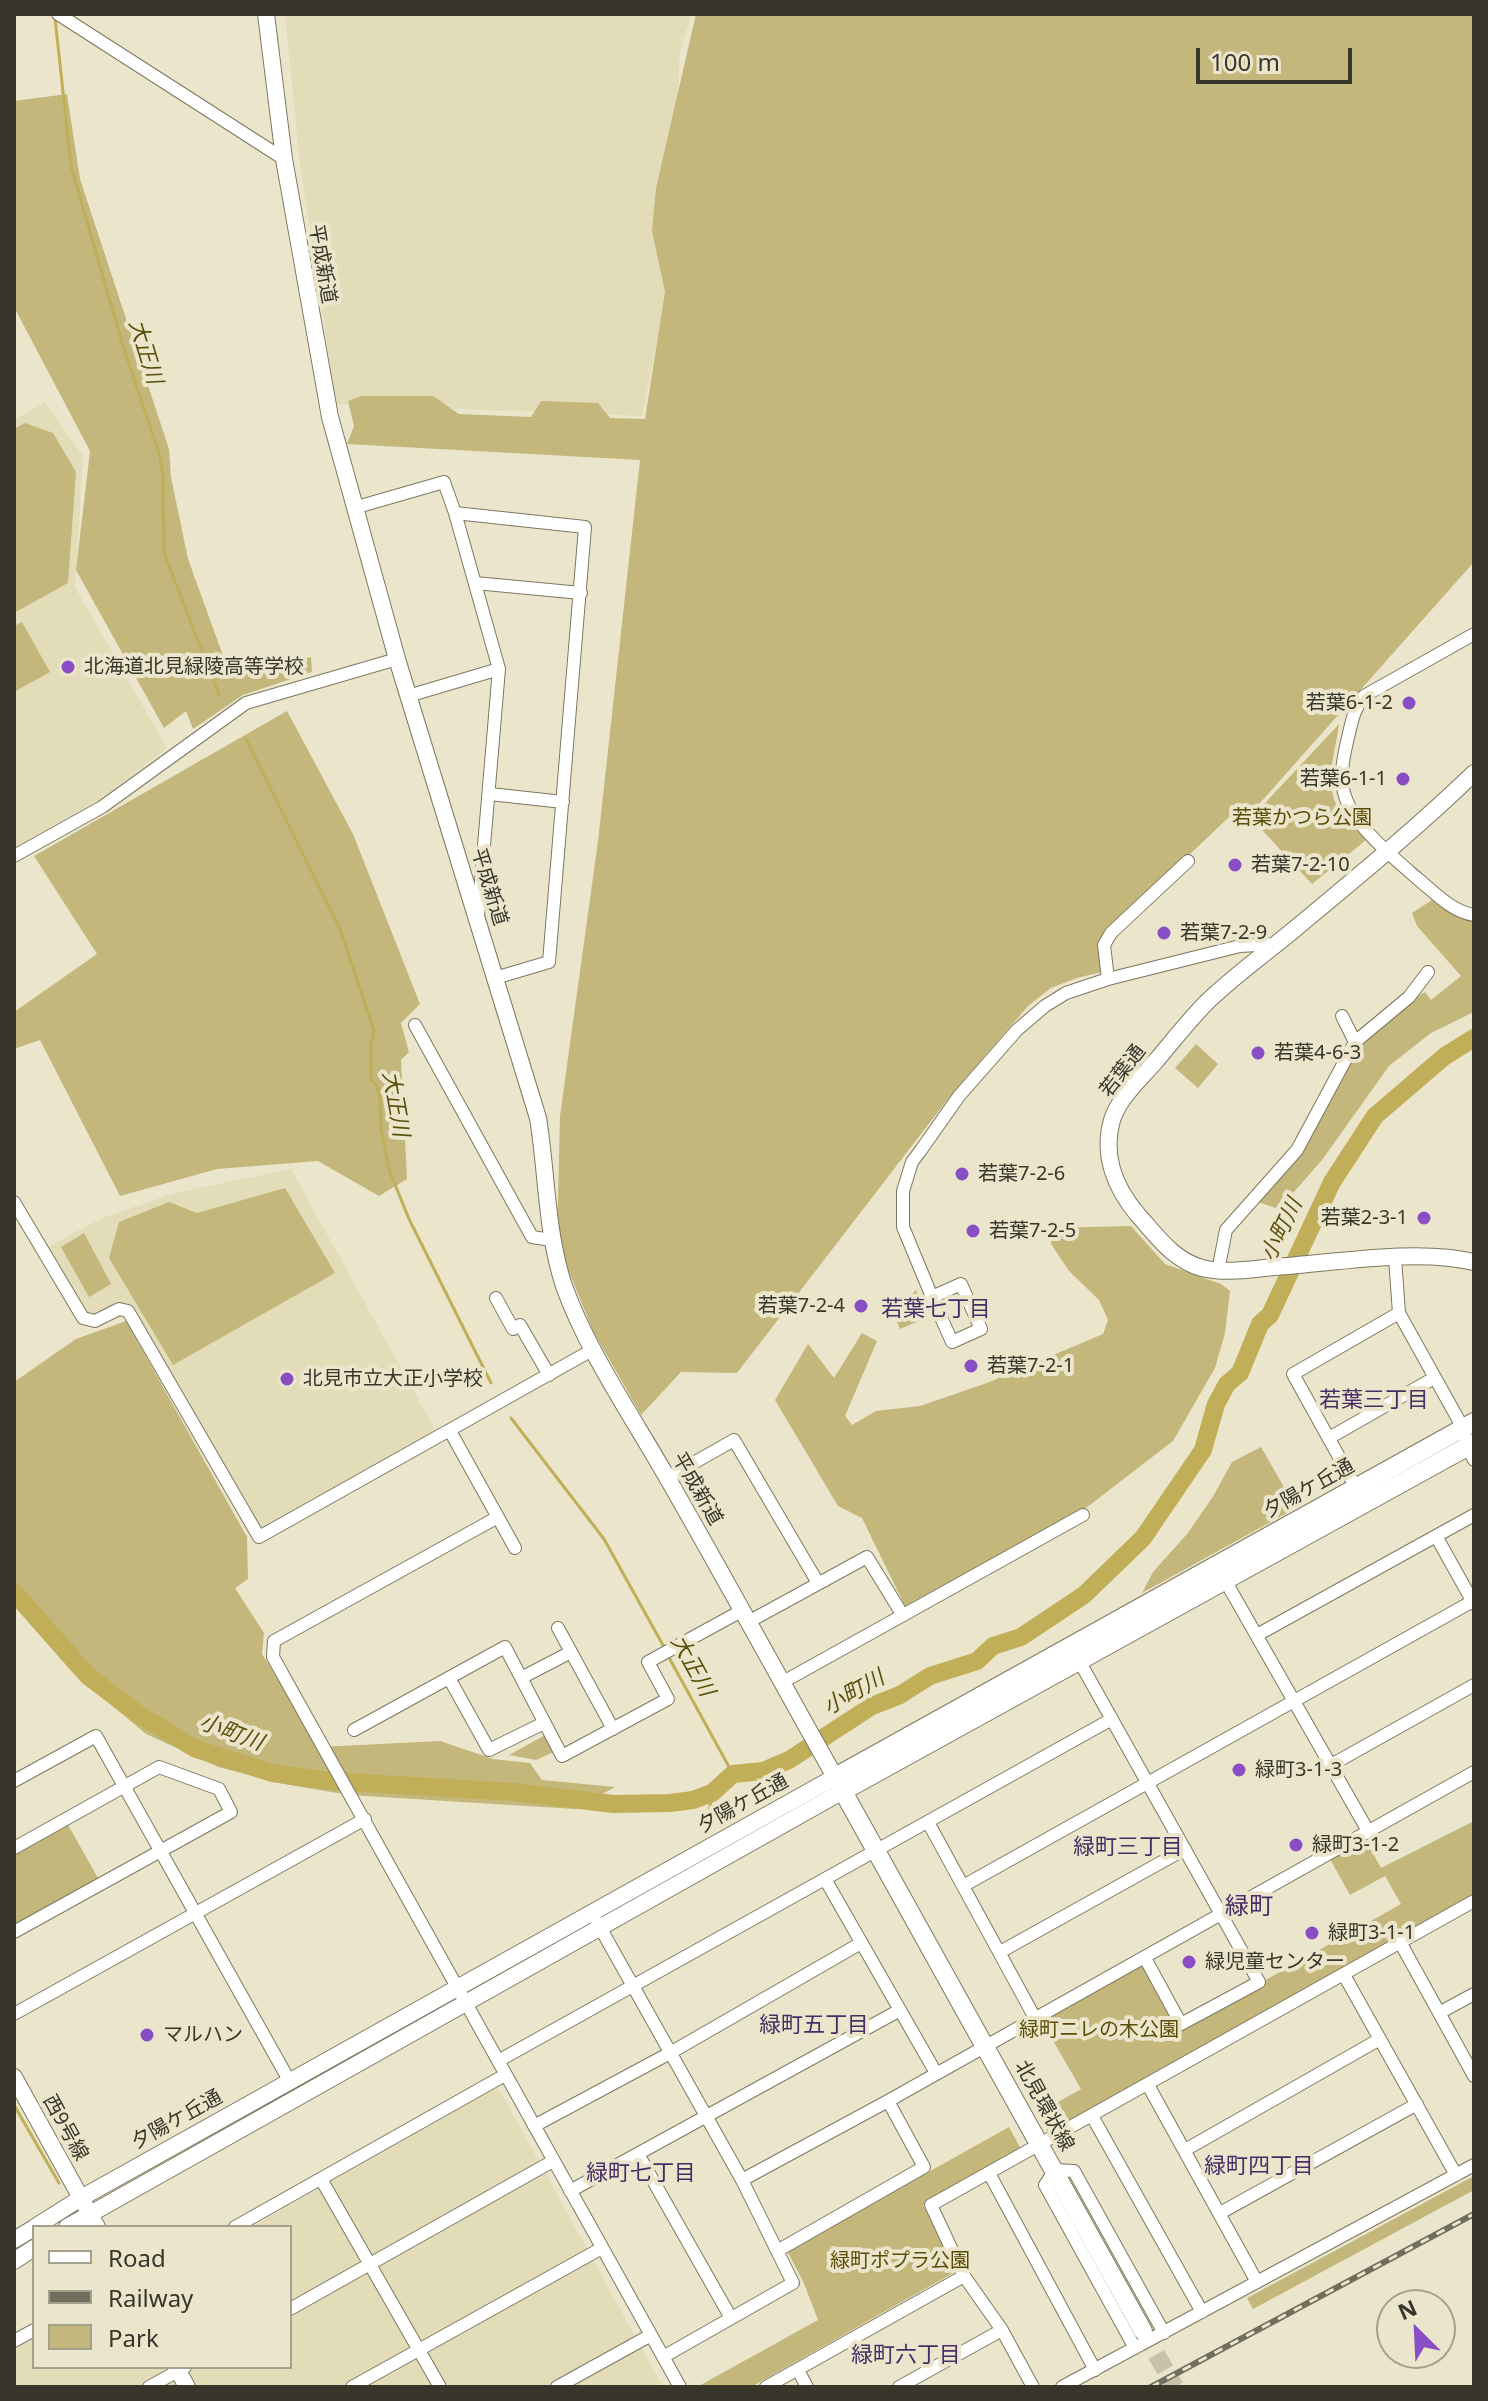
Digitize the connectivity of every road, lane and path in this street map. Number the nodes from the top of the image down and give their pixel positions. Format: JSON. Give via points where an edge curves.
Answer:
{"nodes":[{"id":1,"x":266,"y":14,"type":"edge"},
{"id":2,"x":60,"y":15,"type":"edge"},
{"id":3,"x":284,"y":159,"type":"junction"},
{"id":4,"x":357,"y":507,"type":"junction"},
{"id":5,"x":455,"y":513,"type":"junction"},
{"id":6,"x":475,"y":583,"type":"junction"},
{"id":7,"x":581,"y":593,"type":"junction"},
{"id":8,"x":1474,"y":634,"type":"edge"},
{"id":9,"x":397,"y":659,"type":"junction"},
{"id":10,"x":499,"y":669,"type":"junction"},
{"id":11,"x":408,"y":696,"type":"junction"},
{"id":12,"x":1474,"y":773,"type":"edge"},
{"id":13,"x":490,"y":794,"type":"junction"},
{"id":14,"x":563,"y":802,"type":"junction"},
{"id":15,"x":1388,"y":851,"type":"junction"},
{"id":16,"x":14,"y":856,"type":"edge"},
{"id":17,"x":1188,"y":861,"type":"dead end"},
{"id":18,"x":1474,"y":915,"type":"edge"},
{"id":19,"x":478,"y":919,"type":"junction"},
{"id":20,"x":1276,"y":944,"type":"junction"},
{"id":21,"x":1428,"y":972,"type":"dead end"},
{"id":22,"x":495,"y":978,"type":"junction"},
{"id":23,"x":1108,"y":979,"type":"junction"},
{"id":24,"x":1342,"y":1016,"type":"dead end"},
{"id":25,"x":415,"y":1025,"type":"dead end"},
{"id":26,"x":1355,"y":1042,"type":"junction"},
{"id":27,"x":14,"y":1202,"type":"edge"},
{"id":28,"x":552,"y":1240,"type":"junction"},
{"id":29,"x":1395,"y":1258,"type":"junction"},
{"id":30,"x":1474,"y":1262,"type":"edge"},
{"id":31,"x":1218,"y":1271,"type":"junction"},
{"id":32,"x":932,"y":1297,"type":"junction"},
{"id":33,"x":496,"y":1298,"type":"dead end"},
{"id":34,"x":1399,"y":1313,"type":"junction"},
{"id":35,"x":594,"y":1349,"type":"junction"},
{"id":36,"x":549,"y":1375,"type":"junction"},
{"id":37,"x":1434,"y":1378,"type":"junction"},
{"id":38,"x":450,"y":1431,"type":"junction"},
{"id":39,"x":1329,"y":1438,"type":"junction"},
{"id":40,"x":1470,"y":1440,"type":"edge"},
{"id":41,"x":667,"y":1478,"type":"junction"},
{"id":42,"x":1360,"y":1496,"type":"junction"},
{"id":43,"x":1083,"y":1515,"type":"dead end"},
{"id":44,"x":1474,"y":1515,"type":"edge"},
{"id":45,"x":498,"y":1517,"type":"junction"},
{"id":46,"x":1436,"y":1536,"type":"junction"},
{"id":47,"x":515,"y":1548,"type":"dead end"},
{"id":48,"x":1221,"y":1573,"type":"junction"},
{"id":49,"x":818,"y":1583,"type":"junction"},
{"id":50,"x":1473,"y":1603,"type":"edge"},
{"id":51,"x":902,"y":1614,"type":"junction"},
{"id":52,"x":746,"y":1616,"type":"junction"},
{"id":53,"x":558,"y":1628,"type":"dead end"},
{"id":54,"x":1257,"y":1635,"type":"junction"},
{"id":55,"x":571,"y":1652,"type":"junction"},
{"id":56,"x":1076,"y":1654,"type":"junction"},
{"id":57,"x":449,"y":1678,"type":"junction"},
{"id":58,"x":521,"y":1678,"type":"junction"},
{"id":59,"x":783,"y":1682,"type":"junction"},
{"id":60,"x":1474,"y":1685,"type":"edge"},
{"id":61,"x":1294,"y":1700,"type":"junction"},
{"id":62,"x":1112,"y":1719,"type":"junction"},
{"id":63,"x":544,"y":1723,"type":"junction"},
{"id":64,"x":613,"y":1729,"type":"junction"},
{"id":65,"x":354,"y":1730,"type":"dead end"},
{"id":66,"x":1331,"y":1765,"type":"junction"},
{"id":67,"x":1474,"y":1772,"type":"edge"},
{"id":68,"x":835,"y":1777,"type":"junction"},
{"id":69,"x":14,"y":1781,"type":"edge"},
{"id":70,"x":1148,"y":1783,"type":"junction"},
{"id":71,"x":124,"y":1785,"type":"junction"},
{"id":72,"x":365,"y":1819,"type":"junction"},
{"id":73,"x":928,"y":1822,"type":"junction"},
{"id":74,"x":1368,"y":1831,"type":"junction"},
{"id":75,"x":14,"y":1848,"type":"edge"},
{"id":76,"x":1185,"y":1849,"type":"junction"},
{"id":77,"x":876,"y":1851,"type":"junction"},
{"id":78,"x":160,"y":1852,"type":"junction"},
{"id":79,"x":825,"y":1879,"type":"junction"},
{"id":80,"x":963,"y":1886,"type":"junction"},
{"id":81,"x":1474,"y":1901,"type":"edge"},
{"id":82,"x":196,"y":1913,"type":"junction"},
{"id":83,"x":1221,"y":1915,"type":"junction"},
{"id":84,"x":597,"y":1922,"type":"junction"},
{"id":85,"x":14,"y":1932,"type":"edge"},
{"id":86,"x":1400,"y":1942,"type":"junction"},
{"id":87,"x":861,"y":1943,"type":"junction"},
{"id":88,"x":1000,"y":1952,"type":"junction"},
{"id":89,"x":1145,"y":1958,"type":"junction"},
{"id":90,"x":1344,"y":1975,"type":"junction"},
{"id":91,"x":634,"y":1986,"type":"junction"},
{"id":92,"x":1474,"y":1994,"type":"edge"},
{"id":93,"x":463,"y":1995,"type":"junction"},
{"id":94,"x":900,"y":2010,"type":"junction"},
{"id":95,"x":1439,"y":2013,"type":"junction"},
{"id":96,"x":14,"y":2014,"type":"edge"},
{"id":97,"x":1035,"y":2018,"type":"junction"},
{"id":98,"x":1380,"y":2039,"type":"junction"},
{"id":99,"x":986,"y":2046,"type":"junction"},
{"id":100,"x":670,"y":2053,"type":"junction"},
{"id":101,"x":498,"y":2061,"type":"junction"},
{"id":102,"x":936,"y":2073,"type":"junction"},
{"id":103,"x":505,"y":2075,"type":"junction"},
{"id":104,"x":1474,"y":2076,"type":"edge"},
{"id":105,"x":14,"y":2077,"type":"edge"},
{"id":106,"x":290,"y":2082,"type":"junction"},
{"id":107,"x":1148,"y":2085,"type":"junction"},
{"id":108,"x":888,"y":2101,"type":"junction"},
{"id":109,"x":1417,"y":2104,"type":"junction"},
{"id":110,"x":1092,"y":2116,"type":"junction"},
{"id":111,"x":706,"y":2117,"type":"junction"},
{"id":112,"x":534,"y":2126,"type":"junction"},
{"id":113,"x":1041,"y":2145,"type":"junction"},
{"id":114,"x":1185,"y":2150,"type":"junction"},
{"id":115,"x":638,"y":2154,"type":"junction"},
{"id":116,"x":553,"y":2161,"type":"junction"},
{"id":117,"x":1474,"y":2165,"type":"edge"},
{"id":118,"x":1055,"y":2170,"type":"junction"},
{"id":119,"x":989,"y":2173,"type":"junction"},
{"id":120,"x":1456,"y":2175,"type":"junction"},
{"id":121,"x":321,"y":2179,"type":"junction"},
{"id":122,"x":742,"y":2180,"type":"junction"},
{"id":123,"x":570,"y":2191,"type":"junction"},
{"id":124,"x":89,"y":2213,"type":"edge"},
{"id":125,"x":1220,"y":2213,"type":"junction"},
{"id":126,"x":42,"y":2225,"type":"edge"},
{"id":127,"x":70,"y":2225,"type":"edge"},
{"id":128,"x":239,"y":2225,"type":"edge"},
{"id":129,"x":32,"y":2228,"type":"edge"},
{"id":130,"x":14,"y":2240,"type":"edge"},
{"id":131,"x":602,"y":2248,"type":"junction"},
{"id":132,"x":32,"y":2249,"type":"edge"},
{"id":133,"x":777,"y":2251,"type":"junction"},
{"id":134,"x":14,"y":2261,"type":"edge"},
{"id":135,"x":371,"y":2265,"type":"junction"},
{"id":136,"x":964,"y":2276,"type":"junction"},
{"id":137,"x":1257,"y":2282,"type":"junction"},
{"id":138,"x":292,"y":2308,"type":"edge"},
{"id":139,"x":1202,"y":2312,"type":"junction"},
{"id":140,"x":731,"y":2318,"type":"junction"},
{"id":141,"x":1002,"y":2330,"type":"junction"},
{"id":142,"x":32,"y":2331,"type":"edge"},
{"id":143,"x":1143,"y":2331,"type":"tunnel mouth"},
{"id":144,"x":1164,"y":2333,"type":"junction"},
{"id":145,"x":651,"y":2335,"type":"junction"},
{"id":146,"x":14,"y":2341,"type":"edge"},
{"id":147,"x":1135,"y":2348,"type":"junction"},
{"id":148,"x":419,"y":2351,"type":"junction"},
{"id":149,"x":663,"y":2357,"type":"junction"},
{"id":150,"x":178,"y":2369,"type":"edge"},
{"id":151,"x":798,"y":2370,"type":"junction"},
{"id":152,"x":1095,"y":2370,"type":"junction"},
{"id":153,"x":149,"y":2387,"type":"edge"},
{"id":154,"x":352,"y":2387,"type":"edge"},
{"id":155,"x":440,"y":2387,"type":"edge"},
{"id":156,"x":557,"y":2387,"type":"edge"},
{"id":157,"x":680,"y":2387,"type":"edge"},
{"id":158,"x":766,"y":2387,"type":"edge"},
{"id":159,"x":807,"y":2387,"type":"edge"},
{"id":160,"x":899,"y":2387,"type":"edge"},
{"id":161,"x":1033,"y":2387,"type":"edge"},
{"id":162,"x":1062,"y":2387,"type":"edge"}],
"edges":[{"from":1,"to":3,"type":"street","name":"平成新道"},
{"from":2,"to":3,"type":"street"},
{"from":3,"to":4,"type":"street","name":"平成新道","via":[[330,417]]},
{"from":4,"to":5,"type":"street","via":[[444,482]]},
{"from":4,"to":9,"type":"street","name":"平成新道"},
{"from":5,"to":6,"type":"street"},
{"from":5,"to":7,"type":"street","via":[[585,527]]},
{"from":6,"to":7,"type":"street"},
{"from":6,"to":10,"type":"street"},
{"from":7,"to":14,"type":"street"},
{"from":8,"to":15,"type":"street","via":[[1378,686],[1356,706],[1342,766],[1344,794],[1352,812]]},
{"from":9,"to":11,"type":"street","name":"平成新道"},
{"from":9,"to":16,"type":"street","via":[[246,703],[102,807]]},
{"from":10,"to":11,"type":"street"},
{"from":10,"to":13,"type":"street"},
{"from":11,"to":19,"type":"street","name":"平成新道"},
{"from":12,"to":15,"type":"street","name":"若葉通"},
{"from":13,"to":14,"type":"street"},
{"from":13,"to":19,"type":"street"},
{"from":14,"to":22,"type":"street","via":[[549,962]]},
{"from":15,"to":18,"type":"street","via":[[1442,899]]},
{"from":15,"to":20,"type":"street","name":"若葉通"},
{"from":17,"to":23,"type":"street","via":[[1111,933],[1104,945]]},
{"from":19,"to":22,"type":"street","name":"平成新道"},
{"from":20,"to":23,"type":"street","via":[[1240,946]]},
{"from":20,"to":31,"type":"street","name":"若葉通","via":[[1205,1005],[1130,1090],[1113,1116],[1108,1140],[1115,1180],[1131,1206],[1185,1262]]},
{"from":21,"to":26,"type":"street","via":[[1409,997]]},
{"from":22,"to":28,"type":"street","name":"平成新道","via":[[538,1118]]},
{"from":23,"to":32,"type":"street","via":[[1066,993],[1026,1021],[959,1096],[912,1162],[903,1191],[902,1221]]},
{"from":24,"to":26,"type":"street"},
{"from":25,"to":28,"type":"street","via":[[532,1237]]},
{"from":26,"to":31,"type":"street","via":[[1297,1150],[1226,1230]]},
{"from":27,"to":38,"type":"street","via":[[83,1318],[95,1321],[119,1309],[128,1311],[259,1537]]},
{"from":28,"to":35,"type":"street","name":"平成新道","via":[[564,1286]]},
{"from":29,"to":30,"type":"street","name":"若葉通"},
{"from":29,"to":31,"type":"street","name":"若葉通"},
{"from":29,"to":34,"type":"street"},
{"from":32,"to":32,"type":"street","via":[[961,1284],[981,1329],[952,1342]]},
{"from":33,"to":36,"type":"street","via":[[513,1329],[520,1325]]},
{"from":34,"to":37,"type":"street"},
{"from":34,"to":39,"type":"street","via":[[1293,1374]]},
{"from":35,"to":36,"type":"street"},
{"from":35,"to":41,"type":"street","name":"平成新道"},
{"from":36,"to":38,"type":"street"},
{"from":37,"to":39,"type":"street"},
{"from":37,"to":40,"type":"street"},
{"from":38,"to":45,"type":"street"},
{"from":39,"to":42,"type":"street"},
{"from":40,"to":42,"type":"main road","name":"夕陽ケ丘通"},
{"from":41,"to":49,"type":"street","via":[[734,1440]]},
{"from":41,"to":52,"type":"street","name":"平成新道"},
{"from":42,"to":48,"type":"main road","name":"夕陽ケ丘通"},
{"from":43,"to":51,"type":"street"},
{"from":44,"to":46,"type":"street"},
{"from":45,"to":47,"type":"street"},
{"from":45,"to":72,"type":"street","via":[[274,1641],[273,1657]]},
{"from":46,"to":50,"type":"street"},
{"from":46,"to":54,"type":"street"},
{"from":48,"to":54,"type":"street"},
{"from":48,"to":56,"type":"main road","name":"夕陽ケ丘通"},
{"from":49,"to":51,"type":"street","via":[[867,1557]]},
{"from":49,"to":52,"type":"street"},
{"from":50,"to":61,"type":"street"},
{"from":51,"to":59,"type":"street"},
{"from":52,"to":59,"type":"street","name":"平成新道"},
{"from":52,"to":64,"type":"street","via":[[648,1662],[668,1699]]},
{"from":53,"to":55,"type":"street"},
{"from":54,"to":61,"type":"street"},
{"from":55,"to":58,"type":"street"},
{"from":55,"to":64,"type":"street"},
{"from":56,"to":62,"type":"street"},
{"from":56,"to":68,"type":"main road","name":"夕陽ケ丘通"},
{"from":57,"to":58,"type":"street","via":[[505,1647]]},
{"from":57,"to":63,"type":"street","via":[[489,1750]]},
{"from":57,"to":65,"type":"street"},
{"from":58,"to":63,"type":"street"},
{"from":59,"to":68,"type":"street","name":"平成新道"},
{"from":60,"to":66,"type":"street"},
{"from":61,"to":66,"type":"street"},
{"from":61,"to":70,"type":"street"},
{"from":62,"to":70,"type":"street"},
{"from":62,"to":73,"type":"street"},
{"from":63,"to":64,"type":"street","via":[[562,1756]]},
{"from":66,"to":74,"type":"street"},
{"from":67,"to":74,"type":"street"},
{"from":68,"to":77,"type":"main road","name":"北見環状線"},
{"from":68,"to":84,"type":"street","name":"夕陽ケ丘通"},
{"from":69,"to":71,"type":"street","via":[[96,1736]]},
{"from":70,"to":76,"type":"street"},
{"from":70,"to":80,"type":"street"},
{"from":71,"to":75,"type":"street"},
{"from":71,"to":78,"type":"street"},
{"from":71,"to":78,"type":"street","via":[[159,1767],[219,1789],[231,1812]]},
{"from":72,"to":82,"type":"street"},
{"from":72,"to":93,"type":"street"},
{"from":73,"to":77,"type":"street"},
{"from":73,"to":80,"type":"street"},
{"from":74,"to":83,"type":"street"},
{"from":76,"to":83,"type":"street"},
{"from":76,"to":88,"type":"street"},
{"from":77,"to":79,"type":"street"},
{"from":77,"to":99,"type":"main road","name":"北見環状線"},
{"from":78,"to":82,"type":"street"},
{"from":78,"to":85,"type":"street"},
{"from":79,"to":87,"type":"street"},
{"from":79,"to":91,"type":"street"},
{"from":80,"to":88,"type":"street"},
{"from":81,"to":86,"type":"street"},
{"from":82,"to":96,"type":"street"},
{"from":82,"to":106,"type":"street"},
{"from":83,"to":89,"type":"street"},
{"from":83,"to":89,"type":"street","via":[[1259,1982],[1181,2024]]},
{"from":84,"to":91,"type":"street"},
{"from":84,"to":93,"type":"street","name":"夕陽ケ丘通"},
{"from":86,"to":90,"type":"street"},
{"from":86,"to":95,"type":"street"},
{"from":87,"to":94,"type":"street"},
{"from":87,"to":100,"type":"street"},
{"from":88,"to":97,"type":"street"},
{"from":89,"to":97,"type":"street"},
{"from":90,"to":98,"type":"street"},
{"from":90,"to":107,"type":"street"},
{"from":91,"to":100,"type":"street"},
{"from":91,"to":101,"type":"street"},
{"from":92,"to":95,"type":"street"},
{"from":93,"to":101,"type":"street"},
{"from":93,"to":106,"type":"street","name":"夕陽ケ丘通"},
{"from":93,"to":124,"type":"street","name":"夕陽ケ丘通"},
{"from":94,"to":102,"type":"street"},
{"from":94,"to":111,"type":"street"},
{"from":95,"to":104,"type":"street"},
{"from":97,"to":99,"type":"street"},
{"from":98,"to":109,"type":"street"},
{"from":98,"to":114,"type":"street"},
{"from":99,"to":102,"type":"street"},
{"from":99,"to":113,"type":"main road","name":"北見環状線"},
{"from":100,"to":111,"type":"street"},
{"from":100,"to":112,"type":"street"},
{"from":101,"to":103,"type":"street"},
{"from":102,"to":108,"type":"street"},
{"from":103,"to":112,"type":"street"},
{"from":103,"to":121,"type":"street"},
{"from":105,"to":124,"type":"street","name":"西9号線"},
{"from":106,"to":124,"type":"street","name":"夕陽ケ丘通"},
{"from":107,"to":110,"type":"street"},
{"from":107,"to":114,"type":"street"},
{"from":108,"to":122,"type":"street"},
{"from":108,"to":133,"type":"street","via":[[924,2167]]},
{"from":109,"to":120,"type":"street"},
{"from":109,"to":125,"type":"street"},
{"from":110,"to":113,"type":"street"},
{"from":110,"to":139,"type":"street"},
{"from":111,"to":115,"type":"street"},
{"from":111,"to":122,"type":"street"},
{"from":112,"to":116,"type":"street"},
{"from":113,"to":118,"type":"main road","name":"北見環状線"},
{"from":113,"to":119,"type":"street"},
{"from":114,"to":125,"type":"street"},
{"from":115,"to":123,"type":"street"},
{"from":115,"to":140,"type":"street"},
{"from":116,"to":123,"type":"street"},
{"from":116,"to":135,"type":"street"},
{"from":117,"to":120,"type":"street"},
{"from":118,"to":143,"type":"main road","name":"北見環状線"},
{"from":118,"to":144,"type":"street","via":[[1074,2171]]},
{"from":118,"to":147,"type":"street","via":[[1045,2185]]},
{"from":119,"to":136,"type":"street","via":[[931,2205]]},
{"from":119,"to":152,"type":"street"},
{"from":120,"to":137,"type":"street"},
{"from":121,"to":128,"type":"street"},
{"from":121,"to":135,"type":"street"},
{"from":122,"to":133,"type":"street"},
{"from":123,"to":131,"type":"street"},
{"from":124,"to":126,"type":"street","name":"夕陽ケ丘通"},
{"from":124,"to":127,"type":"street","name":"夕陽ケ丘通"},
{"from":125,"to":137,"type":"street"},
{"from":129,"to":130,"type":"street","name":"夕陽ケ丘通"},
{"from":131,"to":145,"type":"street"},
{"from":131,"to":148,"type":"street"},
{"from":132,"to":134,"type":"street"},
{"from":133,"to":140,"type":"street","via":[[793,2283]]},
{"from":135,"to":138,"type":"street"},
{"from":135,"to":148,"type":"street"},
{"from":136,"to":141,"type":"street"},
{"from":136,"to":151,"type":"street"},
{"from":137,"to":139,"type":"street"},
{"from":139,"to":144,"type":"street"},
{"from":140,"to":149,"type":"street"},
{"from":141,"to":160,"type":"street"},
{"from":141,"to":161,"type":"street"},
{"from":142,"to":146,"type":"street"},
{"from":144,"to":147,"type":"street"},
{"from":145,"to":149,"type":"street"},
{"from":145,"to":156,"type":"street"},
{"from":147,"to":152,"type":"street"},
{"from":148,"to":154,"type":"street"},
{"from":148,"to":155,"type":"street"},
{"from":149,"to":157,"type":"street"},
{"from":150,"to":153,"type":"street"},
{"from":151,"to":158,"type":"street"},
{"from":151,"to":159,"type":"street"},
{"from":152,"to":162,"type":"street"}]}
